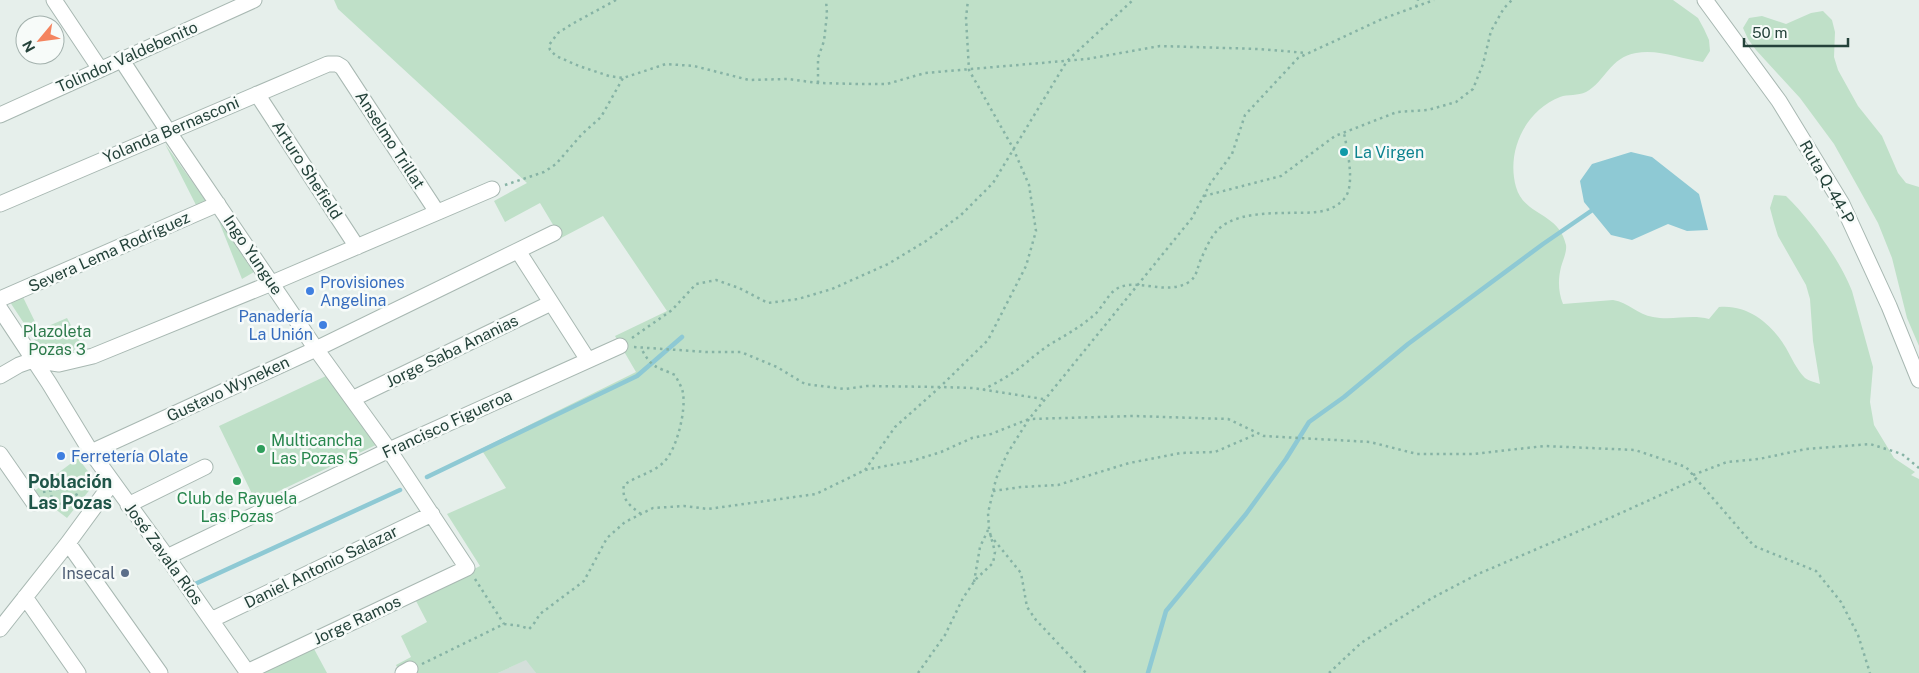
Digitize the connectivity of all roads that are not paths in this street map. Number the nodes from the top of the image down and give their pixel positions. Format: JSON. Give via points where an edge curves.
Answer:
{"nodes":[{"id":1,"x":54,"y":0,"type":"edge"},
{"id":2,"x":254,"y":0,"type":"edge"},
{"id":3,"x":1705,"y":0,"type":"edge"},
{"id":4,"x":225,"y":6,"type":"edge"},
{"id":5,"x":121,"y":59,"type":"junction"},
{"id":6,"x":342,"y":67,"type":"joint"},
{"id":7,"x":100,"y":69,"type":"junction"},
{"id":8,"x":257,"y":94,"type":"junction"},
{"id":9,"x":0,"y":115,"type":"edge"},
{"id":10,"x":168,"y":131,"type":"junction"},
{"id":11,"x":492,"y":189,"type":"road end"},
{"id":12,"x":0,"y":204,"type":"edge"},
{"id":13,"x":218,"y":204,"type":"junction"},
{"id":14,"x":437,"y":212,"type":"junction"},
{"id":15,"x":554,"y":233,"type":"dead end"},
{"id":16,"x":357,"y":246,"type":"junction"},
{"id":17,"x":518,"y":251,"type":"junction"},
{"id":18,"x":272,"y":283,"type":"junction"},
{"id":19,"x":0,"y":299,"type":"edge"},
{"id":20,"x":551,"y":303,"type":"junction"},
{"id":21,"x":0,"y":309,"type":"edge"},
{"id":22,"x":620,"y":346,"type":"road end"},
{"id":23,"x":316,"y":349,"type":"junction"},
{"id":24,"x":33,"y":360,"type":"junction"},
{"id":25,"x":588,"y":360,"type":"junction"},
{"id":26,"x":0,"y":376,"type":"edge"},
{"id":27,"x":1919,"y":380,"type":"edge"},
{"id":28,"x":352,"y":400,"type":"junction"},
{"id":29,"x":389,"y":450,"type":"junction"},
{"id":30,"x":91,"y":452,"type":"junction"},
{"id":31,"x":0,"y":454,"type":"edge"},
{"id":32,"x":205,"y":467,"type":"dead end"},
{"id":33,"x":112,"y":483,"type":"junction"},
{"id":34,"x":32,"y":500,"type":"road end"},
{"id":35,"x":128,"y":505,"type":"junction"},
{"id":36,"x":432,"y":514,"type":"junction"},
{"id":37,"x":68,"y":543,"type":"junction"},
{"id":38,"x":167,"y":556,"type":"junction"},
{"id":39,"x":467,"y":568,"type":"joint"},
{"id":40,"x":25,"y":597,"type":"junction"},
{"id":41,"x":211,"y":620,"type":"junction"},
{"id":42,"x":0,"y":629,"type":"edge"},
{"id":43,"x":248,"y":672,"type":"edge"},
{"id":44,"x":78,"y":673,"type":"edge"},
{"id":45,"x":160,"y":673,"type":"edge"}],
"edges":[{"from":1,"to":7,"type":"street"},
{"from":2,"to":4,"type":"street","name":"Tolindor Valdebenito"},
{"from":3,"to":27,"type":"street","name":"Ruta Q-44-P","via":[[1779,101],[1842,204]]},
{"from":4,"to":5,"type":"street","name":"Tolindor Valdebenito"},
{"from":5,"to":7,"type":"street","name":"Tolindor Valdebenito"},
{"from":5,"to":10,"type":"street","name":"Ingo Yungue"},
{"from":6,"to":8,"type":"street","name":"Yolanda Bernasconi","via":[[328,64]]},
{"from":6,"to":14,"type":"street","name":"Anselmo Trillat"},
{"from":7,"to":9,"type":"street","name":"Tolindor Valdebenito"},
{"from":8,"to":10,"type":"street","name":"Yolanda Bernasconi"},
{"from":8,"to":16,"type":"street","name":"Arturo Shefield"},
{"from":10,"to":12,"type":"street","name":"Yolanda Bernasconi"},
{"from":10,"to":13,"type":"street","name":"Ingo Yungue"},
{"from":11,"to":14,"type":"street"},
{"from":13,"to":18,"type":"street","name":"Ingo Yungue"},
{"from":13,"to":19,"type":"street","name":"Severa Lema Rodríguez"},
{"from":14,"to":16,"type":"street"},
{"from":15,"to":17,"type":"street","name":"Gustavo Wyneken"},
{"from":16,"to":18,"type":"street"},
{"from":17,"to":20,"type":"street"},
{"from":17,"to":23,"type":"street","name":"Gustavo Wyneken"},
{"from":18,"to":23,"type":"street","name":"Ingo Yungue"},
{"from":18,"to":24,"type":"street","via":[[93,356],[59,364]]},
{"from":20,"to":25,"type":"street"},
{"from":20,"to":28,"type":"street","name":"Jorge Saba Ananias"},
{"from":21,"to":24,"type":"street","name":"José Zavala Ríos"},
{"from":22,"to":25,"type":"street","name":"Francisco Figueroa"},
{"from":23,"to":28,"type":"street","name":"Ingo Yungue"},
{"from":23,"to":30,"type":"street","name":"Gustavo Wyneken"},
{"from":24,"to":26,"type":"street"},
{"from":24,"to":30,"type":"street","name":"José Zavala Ríos"},
{"from":25,"to":29,"type":"street","name":"Francisco Figueroa"},
{"from":28,"to":29,"type":"street","name":"Ingo Yungue"},
{"from":29,"to":36,"type":"street","name":"Ingo Yungue"},
{"from":29,"to":38,"type":"street","name":"Francisco Figueroa"},
{"from":30,"to":33,"type":"street","name":"José Zavala Ríos"},
{"from":31,"to":34,"type":"street"},
{"from":32,"to":35,"type":"street"},
{"from":33,"to":35,"type":"street","name":"José Zavala Ríos"},
{"from":33,"to":37,"type":"street"},
{"from":35,"to":38,"type":"street","name":"José Zavala Ríos"},
{"from":36,"to":39,"type":"street","name":"Ingo Yungue"},
{"from":36,"to":41,"type":"street","name":"Daniel Antonio Salazar"},
{"from":37,"to":40,"type":"street"},
{"from":37,"to":45,"type":"street"},
{"from":38,"to":41,"type":"street","name":"José Zavala Ríos"},
{"from":39,"to":43,"type":"street","name":"Jorge Ramos"},
{"from":40,"to":42,"type":"street"},
{"from":40,"to":44,"type":"street"},
{"from":41,"to":43,"type":"street","name":"José Zavala Ríos"}]}
